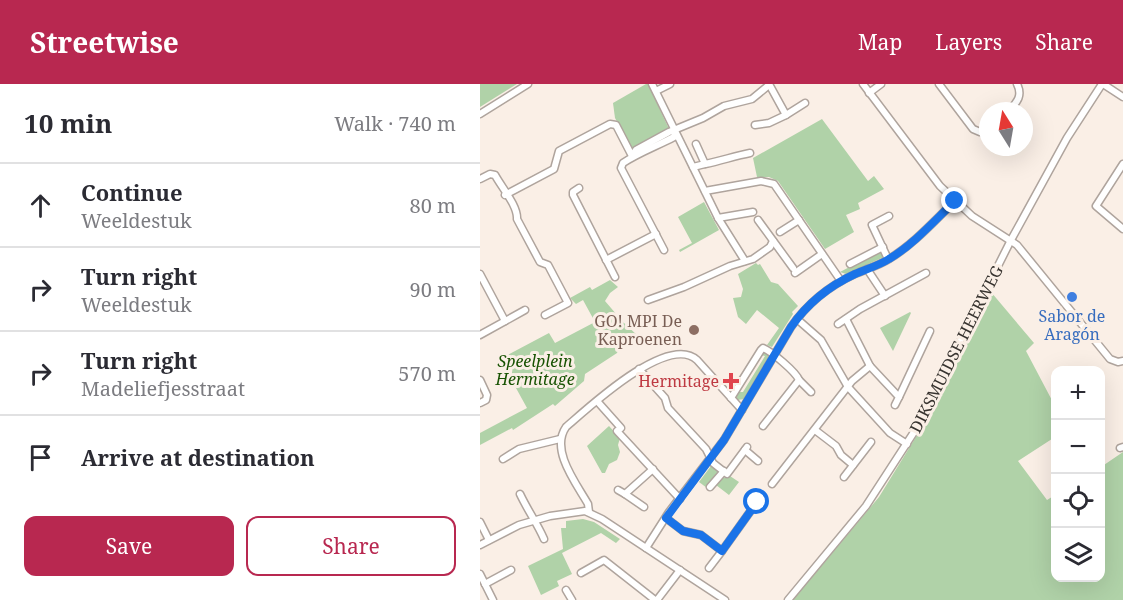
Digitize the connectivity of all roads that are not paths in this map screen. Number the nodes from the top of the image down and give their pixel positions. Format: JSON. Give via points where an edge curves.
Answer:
{"nodes":[{"id":1,"x":528,"y":84,"type":"edge"},
{"id":2,"x":652,"y":84,"type":"edge"},
{"id":3,"x":670,"y":84,"type":"edge"},
{"id":4,"x":769,"y":84,"type":"edge"},
{"id":5,"x":863,"y":84,"type":"edge"},
{"id":6,"x":881,"y":84,"type":"edge"},
{"id":7,"x":939,"y":84,"type":"edge"},
{"id":8,"x":1017,"y":84,"type":"edge"},
{"id":9,"x":1102,"y":84,"type":"edge"},
{"id":10,"x":656,"y":91,"type":"junction"},
{"id":11,"x":869,"y":93,"type":"junction"},
{"id":12,"x":1123,"y":97,"type":"edge"},
{"id":13,"x":1016,"y":102,"type":"edge"},
{"id":14,"x":805,"y":104,"type":"dead end"},
{"id":15,"x":480,"y":114,"type":"edge"},
{"id":16,"x":786,"y":115,"type":"junction"},
{"id":17,"x":755,"y":125,"type":"dead end"},
{"id":18,"x":675,"y":131,"type":"junction"},
{"id":19,"x":979,"y":132,"type":"edge"},
{"id":20,"x":696,"y":144,"type":"dead end"},
{"id":21,"x":750,"y":153,"type":"dead end"},
{"id":22,"x":632,"y":156,"type":"junction"},
{"id":23,"x":705,"y":164,"type":"junction"},
{"id":24,"x":1123,"y":164,"type":"edge"},
{"id":25,"x":693,"y":167,"type":"junction"},
{"id":26,"x":480,"y":179,"type":"edge"},
{"id":27,"x":579,"y":188,"type":"dead end"},
{"id":28,"x":705,"y":191,"type":"junction"},
{"id":29,"x":506,"y":195,"type":"junction"},
{"id":30,"x":955,"y":201,"type":"junction"},
{"id":31,"x":753,"y":212,"type":"dead end"},
{"id":32,"x":889,"y":216,"type":"dead end"},
{"id":33,"x":718,"y":218,"type":"junction"},
{"id":34,"x":758,"y":220,"type":"dead end"},
{"id":35,"x":799,"y":220,"type":"junction"},
{"id":36,"x":1123,"y":228,"type":"edge"},
{"id":37,"x":780,"y":232,"type":"dead end"},
{"id":38,"x":656,"y":234,"type":"junction"},
{"id":39,"x":1011,"y":240,"type":"junction"},
{"id":40,"x":773,"y":241,"type":"junction"},
{"id":41,"x":883,"y":248,"type":"junction"},
{"id":42,"x":664,"y":250,"type":"dead end"},
{"id":43,"x":822,"y":254,"type":"junction"},
{"id":44,"x":888,"y":259,"type":"junction"},
{"id":45,"x":606,"y":260,"type":"junction"},
{"id":46,"x":745,"y":261,"type":"junction"},
{"id":47,"x":850,"y":264,"type":"dead end"},
{"id":48,"x":867,"y":269,"type":"junction"},
{"id":49,"x":926,"y":273,"type":"dead end"},
{"id":50,"x":480,"y":274,"type":"edge"},
{"id":51,"x":615,"y":277,"type":"dead end"},
{"id":52,"x":841,"y":281,"type":"junction"},
{"id":53,"x":885,"y":296,"type":"junction"},
{"id":54,"x":648,"y":300,"type":"dead end"},
{"id":55,"x":525,"y":310,"type":"dead end"},
{"id":56,"x":545,"y":315,"type":"dead end"},
{"id":57,"x":797,"y":319,"type":"junction"},
{"id":58,"x":846,"y":319,"type":"junction"},
{"id":59,"x":505,"y":321,"type":"junction"},
{"id":60,"x":838,"y":324,"type":"dead end"},
{"id":61,"x":930,"y":331,"type":"dead end"},
{"id":62,"x":480,"y":335,"type":"edge"},
{"id":63,"x":775,"y":355,"type":"junction"},
{"id":64,"x":1120,"y":362,"type":"edge"},
{"id":65,"x":870,"y":366,"type":"junction"},
{"id":66,"x":639,"y":369,"type":"junction"},
{"id":67,"x":480,"y":380,"type":"edge"},
{"id":68,"x":799,"y":380,"type":"junction"},
{"id":69,"x":848,"y":387,"type":"junction"},
{"id":70,"x":811,"y":392,"type":"dead end"},
{"id":71,"x":899,"y":397,"type":"junction"},
{"id":72,"x":731,"y":398,"type":"junction"},
{"id":73,"x":597,"y":401,"type":"junction"},
{"id":74,"x":480,"y":403,"type":"edge"},
{"id":75,"x":895,"y":405,"type":"dead end"},
{"id":76,"x":742,"y":410,"type":"junction"},
{"id":77,"x":768,"y":424,"type":"dead end"},
{"id":78,"x":815,"y":430,"type":"junction"},
{"id":79,"x":560,"y":439,"type":"junction"},
{"id":80,"x":871,"y":442,"type":"dead end"},
{"id":81,"x":907,"y":444,"type":"junction"},
{"id":82,"x":712,"y":458,"type":"junction"},
{"id":83,"x":503,"y":459,"type":"dead end"},
{"id":84,"x":758,"y":461,"type":"dead end"},
{"id":85,"x":854,"y":465,"type":"junction"},
{"id":86,"x":653,"y":469,"type":"junction"},
{"id":87,"x":724,"y":471,"type":"junction"},
{"id":88,"x":772,"y":471,"type":"dead end"},
{"id":89,"x":779,"y":476,"type":"junction"},
{"id":90,"x":844,"y":477,"type":"dead end"},
{"id":91,"x":772,"y":484,"type":"dead end"},
{"id":92,"x":710,"y":487,"type":"dead end"},
{"id":93,"x":618,"y":490,"type":"dead end"},
{"id":94,"x":520,"y":494,"type":"dead end"},
{"id":95,"x":625,"y":494,"type":"junction"},
{"id":96,"x":680,"y":499,"type":"junction"},
{"id":97,"x":761,"y":503,"type":"dead end"},
{"id":98,"x":644,"y":507,"type":"dead end"},
{"id":99,"x":589,"y":512,"type":"junction"},
{"id":100,"x":666,"y":518,"type":"junction"},
{"id":101,"x":535,"y":520,"type":"junction"},
{"id":102,"x":480,"y":522,"type":"edge"},
{"id":103,"x":544,"y":539,"type":"dead end"},
{"id":104,"x":489,"y":540,"type":"junction"},
{"id":105,"x":480,"y":545,"type":"edge"},
{"id":106,"x":646,"y":548,"type":"junction"},
{"id":107,"x":722,"y":551,"type":"junction"},
{"id":108,"x":609,"y":553,"type":"dead end"},
{"id":109,"x":604,"y":560,"type":"junction"},
{"id":110,"x":709,"y":568,"type":"dead end"},
{"id":111,"x":511,"y":570,"type":"dead end"},
{"id":112,"x":680,"y":570,"type":"junction"},
{"id":113,"x":581,"y":573,"type":"dead end"},
{"id":114,"x":480,"y":574,"type":"edge"},
{"id":115,"x":485,"y":584,"type":"junction"},
{"id":116,"x":566,"y":590,"type":"dead end"},
{"id":117,"x":493,"y":600,"type":"edge"},
{"id":118,"x":572,"y":600,"type":"edge"},
{"id":119,"x":656,"y":600,"type":"edge"},
{"id":120,"x":723,"y":600,"type":"edge"},
{"id":121,"x":788,"y":600,"type":"edge"}],
"edges":[{"from":1,"to":15,"type":"street"},
{"from":2,"to":10,"type":"street"},
{"from":3,"to":10,"type":"street"},
{"from":4,"to":16,"type":"street"},
{"from":4,"to":18,"type":"street","via":[[752,99],[724,106]]},
{"from":5,"to":11,"type":"street"},
{"from":6,"to":11,"type":"street"},
{"from":7,"to":19,"type":"street"},
{"from":8,"to":13,"type":"street","via":[[1020,90]]},
{"from":9,"to":12,"type":"street"},
{"from":9,"to":39,"type":"street","name":"DIKSMUIDSE HEERWEG","via":[[1067,138]]},
{"from":10,"to":18,"type":"street"},
{"from":11,"to":30,"type":"street"},
{"from":14,"to":16,"type":"street"},
{"from":16,"to":17,"type":"street"},
{"from":18,"to":22,"type":"street","via":[[674,137]]},
{"from":18,"to":25,"type":"street"},
{"from":20,"to":23,"type":"street"},
{"from":21,"to":23,"type":"street"},
{"from":22,"to":29,"type":"street","via":[[616,125],[610,124],[559,151],[554,169]]},
{"from":22,"to":38,"type":"street","via":[[621,168]]},
{"from":23,"to":25,"type":"street"},
{"from":24,"to":36,"type":"street","via":[[1096,206]]},
{"from":25,"to":28,"type":"street"},
{"from":26,"to":29,"type":"street","via":[[495,175]]},
{"from":27,"to":45,"type":"street","via":[[573,195]]},
{"from":28,"to":33,"type":"street"},
{"from":28,"to":35,"type":"street","via":[[770,182]]},
{"from":29,"to":56,"type":"street","via":[[540,262],[548,265],[568,303]]},
{"from":30,"to":39,"type":"street"},
{"from":30,"to":44,"type":"street","via":[[916,239]]},
{"from":31,"to":33,"type":"street"},
{"from":32,"to":41,"type":"street","via":[[872,225]]},
{"from":33,"to":46,"type":"street"},
{"from":34,"to":40,"type":"street"},
{"from":35,"to":37,"type":"street"},
{"from":35,"to":43,"type":"street"},
{"from":38,"to":42,"type":"street"},
{"from":38,"to":45,"type":"street"},
{"from":39,"to":64,"type":"street","via":[[1110,359]]},
{"from":39,"to":81,"type":"street","name":"DIKSMUIDSE HEERWEG"},
{"from":40,"to":43,"type":"street","via":[[794,271]]},
{"from":40,"to":46,"type":"street","via":[[770,247]]},
{"from":41,"to":44,"type":"street"},
{"from":41,"to":47,"type":"street"},
{"from":43,"to":52,"type":"street"},
{"from":44,"to":48,"type":"street"},
{"from":45,"to":51,"type":"street"},
{"from":46,"to":54,"type":"street"},
{"from":48,"to":52,"type":"street"},
{"from":48,"to":53,"type":"street"},
{"from":49,"to":53,"type":"street"},
{"from":50,"to":59,"type":"street"},
{"from":52,"to":57,"type":"street"},
{"from":53,"to":58,"type":"street"},
{"from":55,"to":59,"type":"street"},
{"from":57,"to":63,"type":"street"},
{"from":57,"to":69,"type":"street","via":[[821,340]]},
{"from":58,"to":60,"type":"street"},
{"from":58,"to":65,"type":"street"},
{"from":59,"to":62,"type":"street"},
{"from":61,"to":71,"type":"street"},
{"from":63,"to":68,"type":"street"},
{"from":63,"to":72,"type":"street","via":[[763,348]]},
{"from":63,"to":76,"type":"street"},
{"from":65,"to":69,"type":"street"},
{"from":65,"to":71,"type":"street"},
{"from":66,"to":72,"type":"street","via":[[687,354]]},
{"from":66,"to":73,"type":"street"},
{"from":66,"to":82,"type":"street"},
{"from":67,"to":74,"type":"street","via":[[487,395]]},
{"from":68,"to":70,"type":"street"},
{"from":68,"to":77,"type":"street"},
{"from":69,"to":78,"type":"street"},
{"from":69,"to":81,"type":"street","via":[[890,433]]},
{"from":71,"to":75,"type":"street"},
{"from":72,"to":76,"type":"street"},
{"from":73,"to":79,"type":"street","via":[[566,427]]},
{"from":73,"to":86,"type":"street","via":[[621,428],[617,431]]},
{"from":76,"to":82,"type":"street"},
{"from":78,"to":85,"type":"street"},
{"from":78,"to":89,"type":"street"},
{"from":79,"to":83,"type":"street","via":[[519,449]]},
{"from":79,"to":99,"type":"street","via":[[562,456]]},
{"from":80,"to":85,"type":"street"},
{"from":81,"to":121,"type":"street","name":"DIKSMUIDSE HEERWEG","via":[[866,506]]},
{"from":82,"to":87,"type":"street"},
{"from":82,"to":96,"type":"street"},
{"from":84,"to":87,"type":"street","via":[[746,449],[727,474]]},
{"from":85,"to":90,"type":"street"},
{"from":86,"to":95,"type":"street"},
{"from":86,"to":96,"type":"street"},
{"from":87,"to":92,"type":"street"},
{"from":88,"to":89,"type":"street"},
{"from":89,"to":91,"type":"street"},
{"from":93,"to":95,"type":"street"},
{"from":94,"to":101,"type":"street"},
{"from":95,"to":98,"type":"street"},
{"from":96,"to":100,"type":"street"},
{"from":97,"to":107,"type":"street","via":[[757,502]]},
{"from":99,"to":101,"type":"street"},
{"from":99,"to":106,"type":"street"},
{"from":100,"to":106,"type":"street"},
{"from":100,"to":107,"type":"street","via":[[683,531],[701,535]]},
{"from":101,"to":103,"type":"street"},
{"from":101,"to":104,"type":"street"},
{"from":102,"to":104,"type":"street"},
{"from":104,"to":105,"type":"street"},
{"from":106,"to":112,"type":"street"},
{"from":107,"to":110,"type":"street"},
{"from":108,"to":109,"type":"street"},
{"from":109,"to":113,"type":"street"},
{"from":109,"to":119,"type":"street"},
{"from":111,"to":115,"type":"street"},
{"from":112,"to":119,"type":"street"},
{"from":112,"to":120,"type":"street"},
{"from":114,"to":115,"type":"street"},
{"from":115,"to":117,"type":"street"},
{"from":116,"to":118,"type":"street"}]}
